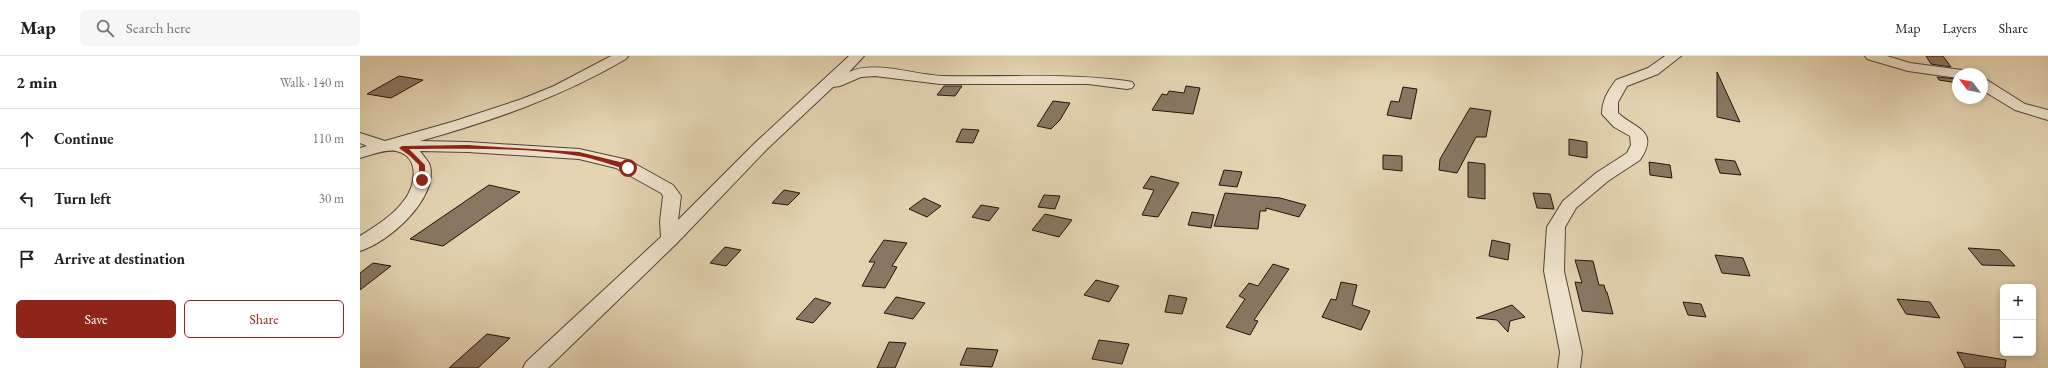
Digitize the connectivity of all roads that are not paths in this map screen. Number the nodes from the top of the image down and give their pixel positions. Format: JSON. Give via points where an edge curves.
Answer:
{"nodes":[{"id":1,"x":621,"y":56,"type":"edge"},
{"id":2,"x":857,"y":56,"type":"edge"},
{"id":3,"x":1674,"y":56,"type":"edge"},
{"id":4,"x":1872,"y":56,"type":"edge"},
{"id":5,"x":1952,"y":73,"type":"edge"},
{"id":6,"x":1128,"y":85,"type":"dead end"},
{"id":7,"x":825,"y":87,"type":"junction"},
{"id":8,"x":1988,"y":87,"type":"edge"},
{"id":9,"x":2048,"y":115,"type":"edge"},
{"id":10,"x":360,"y":138,"type":"edge"},
{"id":11,"x":384,"y":146,"type":"junction"},
{"id":12,"x":402,"y":148,"type":"junction"},
{"id":13,"x":360,"y":153,"type":"edge"},
{"id":14,"x":670,"y":239,"type":"junction"},
{"id":15,"x":360,"y":245,"type":"edge"},
{"id":16,"x":534,"y":368,"type":"edge"},
{"id":17,"x":1570,"y":368,"type":"edge"}],
"edges":[{"from":1,"to":11,"type":"street","via":[[582,78],[538,98]]},
{"from":2,"to":7,"type":"street"},
{"from":3,"to":17,"type":"street","via":[[1653,71],[1620,83],[1610,102],[1610,114],[1620,124],[1638,134],[1639,145],[1634,156],[1602,177],[1569,205],[1556,227],[1554,271],[1571,352]]},
{"from":4,"to":5,"type":"street","via":[[1908,67]]},
{"from":6,"to":7,"type":"street","via":[[1088,80],[940,80],[875,72],[858,73]]},
{"from":7,"to":14,"type":"street","via":[[761,146]]},
{"from":8,"to":9,"type":"street","via":[[2020,107]]},
{"from":10,"to":11,"type":"street"},
{"from":11,"to":12,"type":"street"},
{"from":11,"to":13,"type":"street"},
{"from":12,"to":14,"type":"street","via":[[468,147],[579,154],[622,164],[666,189],[672,196]]},
{"from":12,"to":15,"type":"street","via":[[422,165],[422,180],[416,195],[400,216]]},
{"from":14,"to":16,"type":"street"}]}
